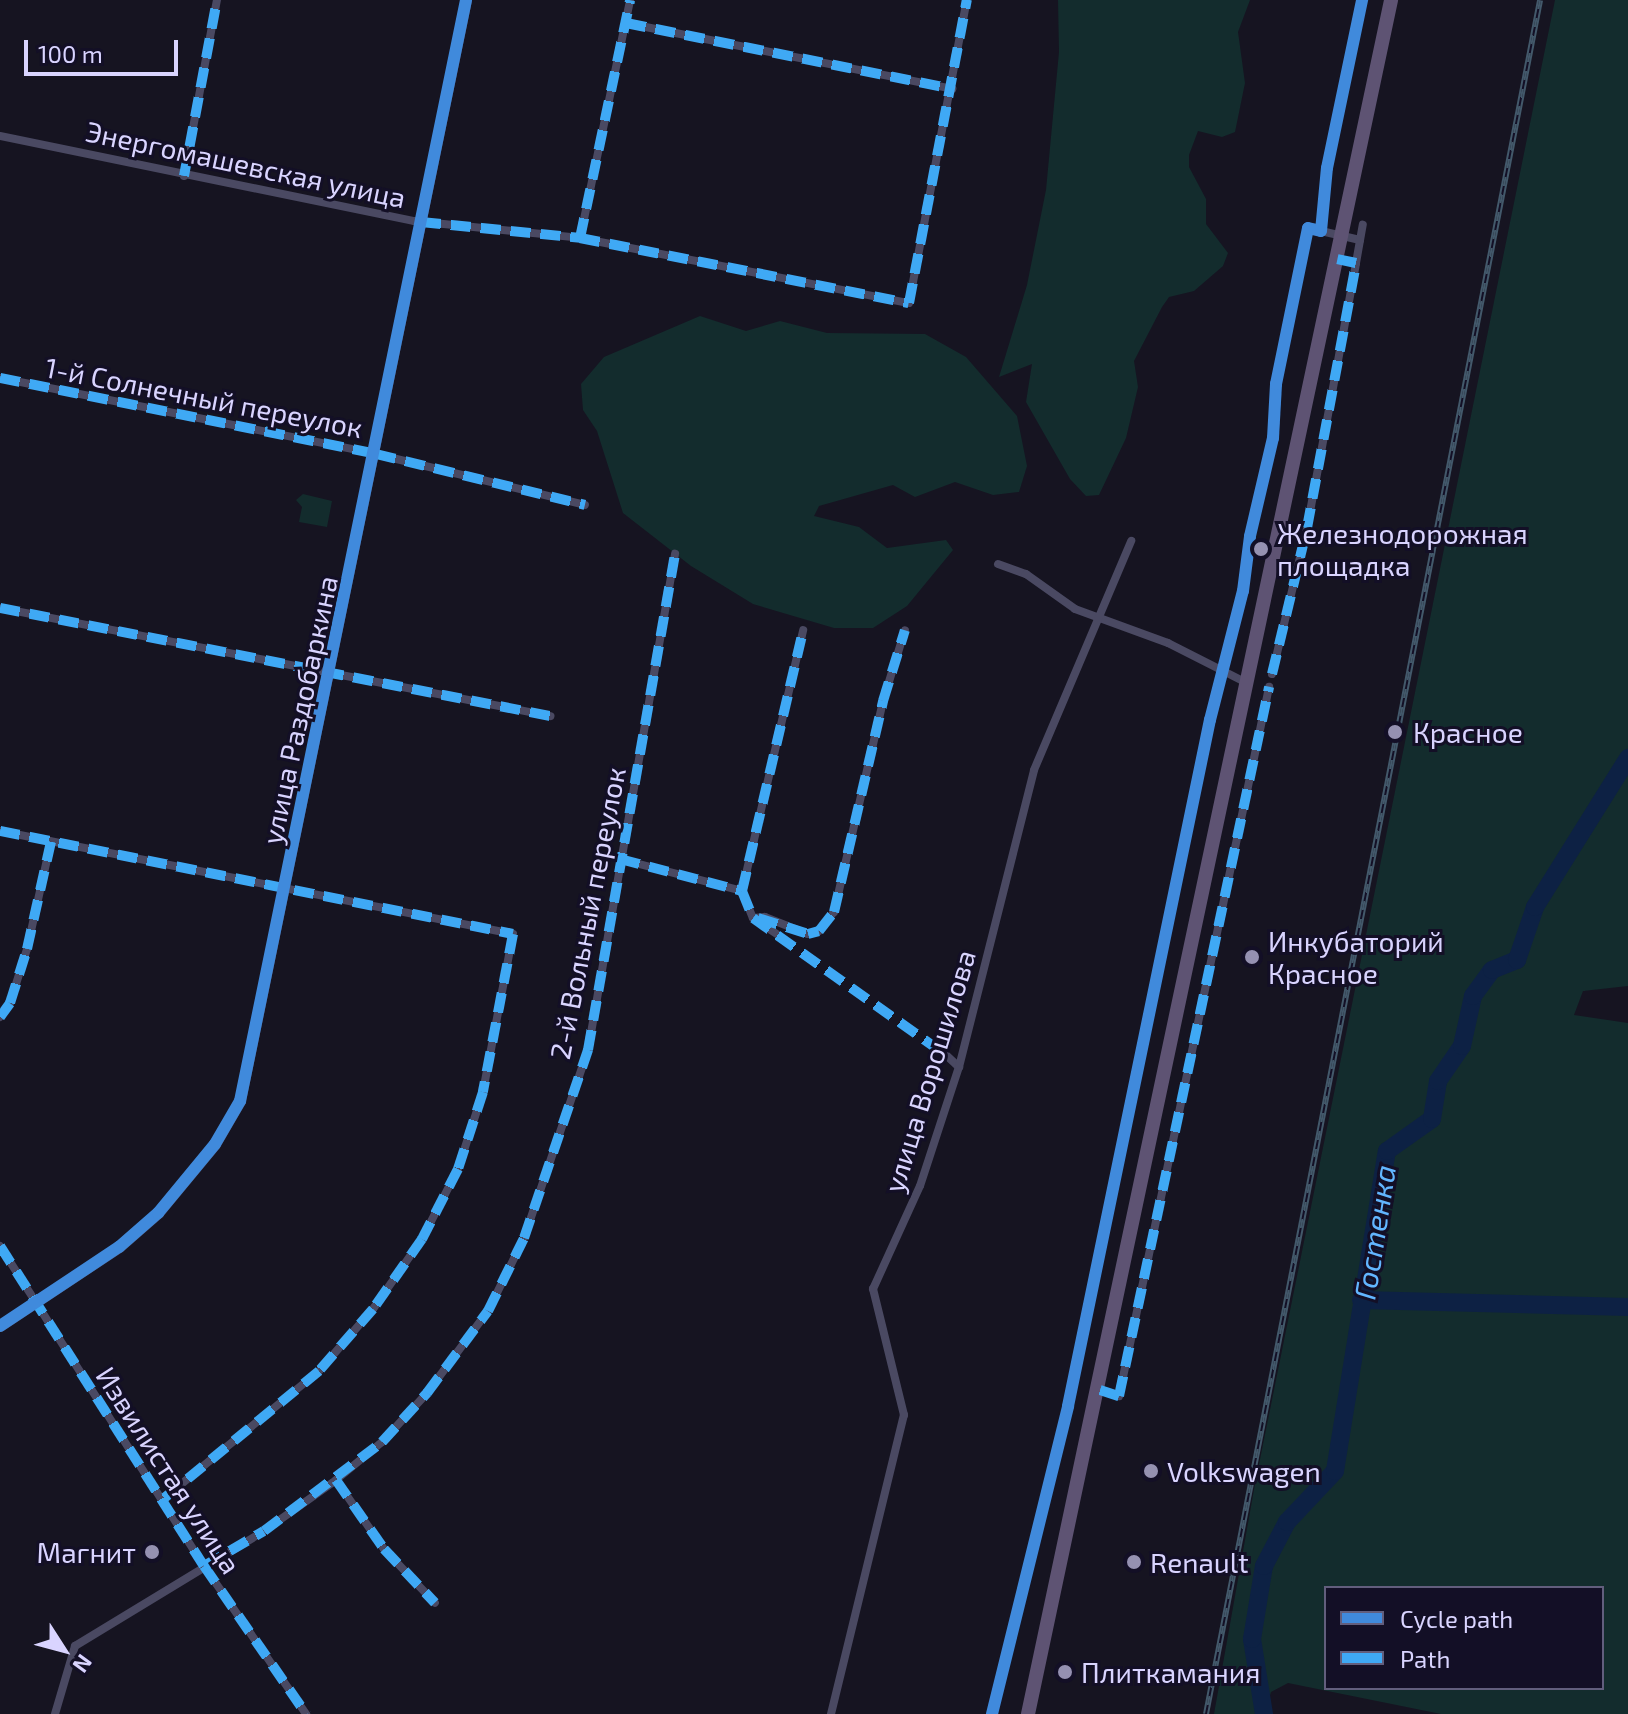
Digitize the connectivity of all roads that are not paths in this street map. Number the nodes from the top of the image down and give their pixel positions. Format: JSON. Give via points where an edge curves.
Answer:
{"nodes":[{"id":1,"x":217,"y":0,"type":"edge"},
{"id":2,"x":466,"y":0,"type":"edge"},
{"id":3,"x":630,"y":0,"type":"edge"},
{"id":4,"x":967,"y":0,"type":"edge"},
{"id":5,"x":1362,"y":0,"type":"edge"},
{"id":6,"x":1391,"y":0,"type":"edge"},
{"id":7,"x":626,"y":23,"type":"junction"},
{"id":8,"x":952,"y":89,"type":"junction"},
{"id":9,"x":0,"y":136,"type":"edge"},
{"id":10,"x":184,"y":176,"type":"junction"},
{"id":11,"x":421,"y":222,"type":"junction"},
{"id":12,"x":1363,"y":225,"type":"dead end"},
{"id":13,"x":1321,"y":231,"type":"junction"},
{"id":14,"x":1342,"y":236,"type":"junction"},
{"id":15,"x":580,"y":238,"type":"junction"},
{"id":16,"x":1360,"y":240,"type":"junction"},
{"id":17,"x":1337,"y":259,"type":"junction"},
{"id":18,"x":1356,"y":263,"type":"junction"},
{"id":19,"x":0,"y":378,"type":"edge"},
{"id":20,"x":376,"y":454,"type":"junction"},
{"id":21,"x":585,"y":505,"type":"dead end"},
{"id":22,"x":1131,"y":541,"type":"dead end"},
{"id":23,"x":675,"y":554,"type":"dead end"},
{"id":24,"x":998,"y":564,"type":"dead end"},
{"id":25,"x":0,"y":608,"type":"edge"},
{"id":26,"x":1097,"y":620,"type":"junction"},
{"id":27,"x":803,"y":630,"type":"dead end"},
{"id":28,"x":905,"y":630,"type":"dead end"},
{"id":29,"x":332,"y":671,"type":"junction"},
{"id":30,"x":1225,"y":672,"type":"junction"},
{"id":31,"x":1272,"y":674,"type":"dead end"},
{"id":32,"x":1247,"y":683,"type":"junction"},
{"id":33,"x":1269,"y":687,"type":"dead end"},
{"id":34,"x":550,"y":716,"type":"dead end"},
{"id":35,"x":0,"y":831,"type":"edge"},
{"id":36,"x":51,"y":842,"type":"junction"},
{"id":37,"x":620,"y":859,"type":"junction"},
{"id":38,"x":287,"y":890,"type":"junction"},
{"id":39,"x":742,"y":891,"type":"junction"},
{"id":40,"x":753,"y":918,"type":"junction"},
{"id":41,"x":777,"y":934,"type":"dead end"},
{"id":42,"x":0,"y":1017,"type":"edge"},
{"id":43,"x":946,"y":1055,"type":"dead end"},
{"id":44,"x":959,"y":1067,"type":"junction"},
{"id":45,"x":0,"y":1246,"type":"edge"},
{"id":46,"x":35,"y":1303,"type":"junction"},
{"id":47,"x":0,"y":1326,"type":"edge"},
{"id":48,"x":1100,"y":1390,"type":"junction"},
{"id":49,"x":336,"y":1480,"type":"junction"},
{"id":50,"x":163,"y":1499,"type":"junction"},
{"id":51,"x":204,"y":1565,"type":"junction"},
{"id":52,"x":435,"y":1603,"type":"dead end"},
{"id":53,"x":55,"y":1714,"type":"edge"},
{"id":54,"x":306,"y":1714,"type":"edge"},
{"id":55,"x":831,"y":1714,"type":"edge"},
{"id":56,"x":992,"y":1714,"type":"edge"},
{"id":57,"x":1028,"y":1714,"type":"edge"}],
"edges":[{"from":1,"to":10,"type":"street"},
{"from":2,"to":11,"type":"street","name":"улица Раздобаркина"},
{"from":3,"to":7,"type":"street"},
{"from":4,"to":8,"type":"street"},
{"from":5,"to":13,"type":"street","via":[[1327,168]]},
{"from":6,"to":14,"type":"main road"},
{"from":7,"to":8,"type":"street"},
{"from":7,"to":15,"type":"street"},
{"from":8,"to":15,"type":"street","name":"Энергомашевская улица","via":[[909,303]]},
{"from":9,"to":10,"type":"street","name":"Энергомашевская улица"},
{"from":10,"to":11,"type":"street","name":"Энергомашевская улица"},
{"from":11,"to":15,"type":"street","name":"Энергомашевская улица"},
{"from":11,"to":20,"type":"street","name":"улица Раздобаркина"},
{"from":12,"to":16,"type":"street"},
{"from":13,"to":14,"type":"street"},
{"from":13,"to":30,"type":"street","via":[[1308,228]]},
{"from":14,"to":16,"type":"street"},
{"from":14,"to":17,"type":"main road"},
{"from":16,"to":18,"type":"street"},
{"from":17,"to":18,"type":"street"},
{"from":17,"to":32,"type":"main road"},
{"from":18,"to":31,"type":"street","via":[[1307,528]]},
{"from":19,"to":20,"type":"street","name":"1-й Солнечный переулок"},
{"from":20,"to":21,"type":"street","name":"1-й Солнечный переулок"},
{"from":20,"to":29,"type":"street","name":"улица Раздобаркина"},
{"from":22,"to":26,"type":"street","name":"улица Ворошилова"},
{"from":23,"to":37,"type":"street","name":"2-й Вольный переулок"},
{"from":24,"to":26,"type":"street","via":[[1026,574]]},
{"from":25,"to":29,"type":"street"},
{"from":26,"to":30,"type":"street","via":[[1168,643]]},
{"from":26,"to":44,"type":"street","name":"улица Ворошилова","via":[[1034,770]]},
{"from":27,"to":39,"type":"street"},
{"from":28,"to":40,"type":"street","via":[[834,912],[819,931],[808,934],[765,917]]},
{"from":29,"to":34,"type":"street"},
{"from":29,"to":38,"type":"street","name":"улица Раздобаркина"},
{"from":30,"to":32,"type":"street"},
{"from":30,"to":56,"type":"street","via":[[1210,720],[1068,1406]]},
{"from":32,"to":48,"type":"main road"},
{"from":33,"to":48,"type":"street","via":[[1119,1396]]},
{"from":35,"to":36,"type":"street"},
{"from":36,"to":38,"type":"street"},
{"from":36,"to":42,"type":"street","via":[[27,949],[10,1003]]},
{"from":37,"to":39,"type":"street"},
{"from":37,"to":49,"type":"street","name":"2-й Вольный переулок","via":[[588,1050],[524,1238],[488,1311],[427,1393],[382,1442]]},
{"from":38,"to":46,"type":"street","name":"улица Раздобаркина","via":[[240,1101],[215,1144],[158,1213],[119,1247]]},
{"from":38,"to":50,"type":"street","via":[[513,934],[483,1092],[458,1169],[422,1239],[373,1309],[319,1371]]},
{"from":39,"to":40,"type":"street"},
{"from":40,"to":41,"type":"street"},
{"from":43,"to":44,"type":"street"},
{"from":44,"to":55,"type":"street","name":"улица Ворошилова","via":[[920,1186],[873,1289],[904,1415]]},
{"from":45,"to":46,"type":"street","name":"Извилистая улица"},
{"from":46,"to":47,"type":"street","name":"улица Раздобаркина"},
{"from":46,"to":50,"type":"street","name":"Извилистая улица"},
{"from":48,"to":57,"type":"main road"},
{"from":49,"to":51,"type":"street","name":"2-й Вольный переулок"},
{"from":49,"to":52,"type":"street","via":[[384,1549]]},
{"from":50,"to":51,"type":"street","name":"Извилистая улица"},
{"from":51,"to":53,"type":"street","name":"2-й Вольный переулок","via":[[75,1646]]},
{"from":51,"to":54,"type":"street","name":"Извилистая улица"}]}
